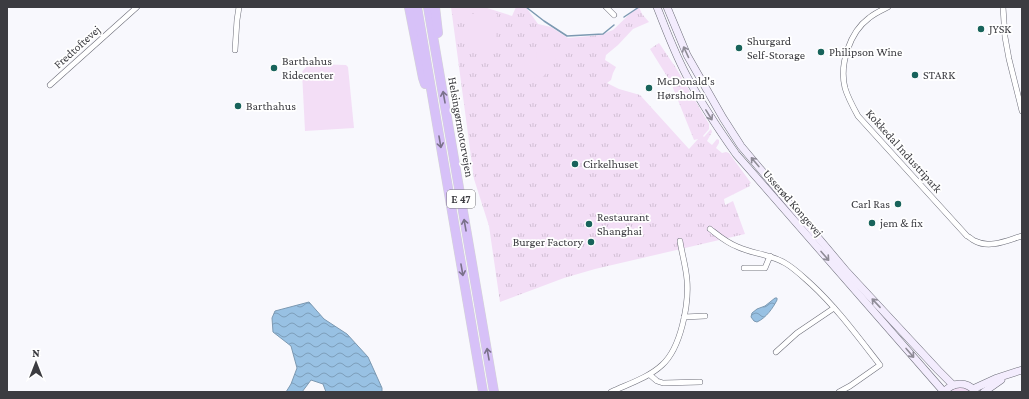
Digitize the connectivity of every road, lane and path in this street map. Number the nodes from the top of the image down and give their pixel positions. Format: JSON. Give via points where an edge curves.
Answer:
{"nodes":[{"id":1,"x":137,"y":7,"type":"edge"},
{"id":2,"x":239,"y":7,"type":"edge"},
{"id":3,"x":409,"y":7,"type":"edge"},
{"id":4,"x":417,"y":7,"type":"edge"},
{"id":5,"x":428,"y":7,"type":"edge"},
{"id":6,"x":435,"y":7,"type":"edge"},
{"id":7,"x":606,"y":7,"type":"edge"},
{"id":8,"x":657,"y":7,"type":"edge"},
{"id":9,"x":666,"y":7,"type":"edge"},
{"id":10,"x":888,"y":7,"type":"edge"},
{"id":11,"x":1003,"y":7,"type":"edge"},
{"id":12,"x":614,"y":15,"type":"dead end"},
{"id":13,"x":235,"y":50,"type":"dead end"},
{"id":14,"x":440,"y":78,"type":"junction"},
{"id":15,"x":50,"y":85,"type":"dead end"},
{"id":16,"x":1022,"y":111,"type":"edge"},
{"id":17,"x":436,"y":118,"type":"junction"},
{"id":18,"x":710,"y":229,"type":"dead end"},
{"id":19,"x":1022,"y":236,"type":"edge"},
{"id":20,"x":680,"y":241,"type":"dead end"},
{"id":21,"x":770,"y":256,"type":"junction"},
{"id":22,"x":744,"y":268,"type":"dead end"},
{"id":23,"x":834,"y":308,"type":"junction"},
{"id":24,"x":705,"y":316,"type":"dead end"},
{"id":25,"x":684,"y":317,"type":"junction"},
{"id":26,"x":776,"y":352,"type":"dead end"},
{"id":27,"x":1022,"y":370,"type":"edge"},
{"id":28,"x":650,"y":375,"type":"junction"},
{"id":29,"x":1004,"y":377,"type":"junction"},
{"id":30,"x":700,"y":382,"type":"dead end"},
{"id":31,"x":954,"y":385,"type":"junction"},
{"id":32,"x":974,"y":390,"type":"edge"},
{"id":33,"x":483,"y":392,"type":"edge"},
{"id":34,"x":494,"y":392,"type":"edge"},
{"id":35,"x":611,"y":392,"type":"edge"},
{"id":36,"x":839,"y":392,"type":"edge"},
{"id":37,"x":944,"y":392,"type":"edge"},
{"id":38,"x":984,"y":392,"type":"edge"}],
"edges":[{"from":1,"to":15,"type":"street","name":"Fredtoftevej"},
{"from":2,"to":13,"type":"street"},
{"from":3,"to":17,"type":"highway","via":[[423,78]]},
{"from":4,"to":17,"type":"highway","name":"Helsingørmotorvejen","number":"E 47"},
{"from":5,"to":14,"type":"highway","name":"Helsingørmotorvejen","number":"E 47"},
{"from":6,"to":14,"type":"highway"},
{"from":7,"to":12,"type":"street"},
{"from":8,"to":37,"type":"main road","name":"Usserød Kongevej","one_way":true,"via":[[688,79],[736,154]]},
{"from":31,"to":9,"type":"main road","name":"Usserød Kongevej","one_way":true,"via":[[848,272],[742,146],[687,55]]},
{"from":10,"to":19,"type":"street","name":"Kokkedal Industripark","via":[[870,17],[859,28],[845,58],[845,87],[858,116],[967,236],[976,242],[986,244]]},
{"from":11,"to":16,"type":"street","via":[[1009,59]]},
{"from":34,"to":14,"type":"highway","name":"Helsingørmotorvejen","number":"E 47","one_way":true},
{"from":17,"to":33,"type":"highway","name":"Helsingørmotorvejen","number":"E 47","one_way":true},
{"from":18,"to":21,"type":"street","via":[[726,242],[739,248]]},
{"from":20,"to":25,"type":"street","via":[[688,289]]},
{"from":21,"to":22,"type":"street","via":[[765,268]]},
{"from":21,"to":23,"type":"street","via":[[797,272]]},
{"from":23,"to":26,"type":"street","via":[[797,333]]},
{"from":23,"to":36,"type":"street","via":[[880,366]]},
{"from":24,"to":25,"type":"street"},
{"from":25,"to":28,"type":"street","via":[[681,335],[673,352],[663,365]]},
{"from":27,"to":29,"type":"main road"},
{"from":28,"to":30,"type":"street","via":[[663,383]]},
{"from":28,"to":35,"type":"street"},
{"from":29,"to":32,"type":"main road"},
{"from":29,"to":38,"type":"main road"},
{"from":31,"to":32,"type":"main road","via":[[970,386]]},
{"from":31,"to":37,"type":"main road"}]}
